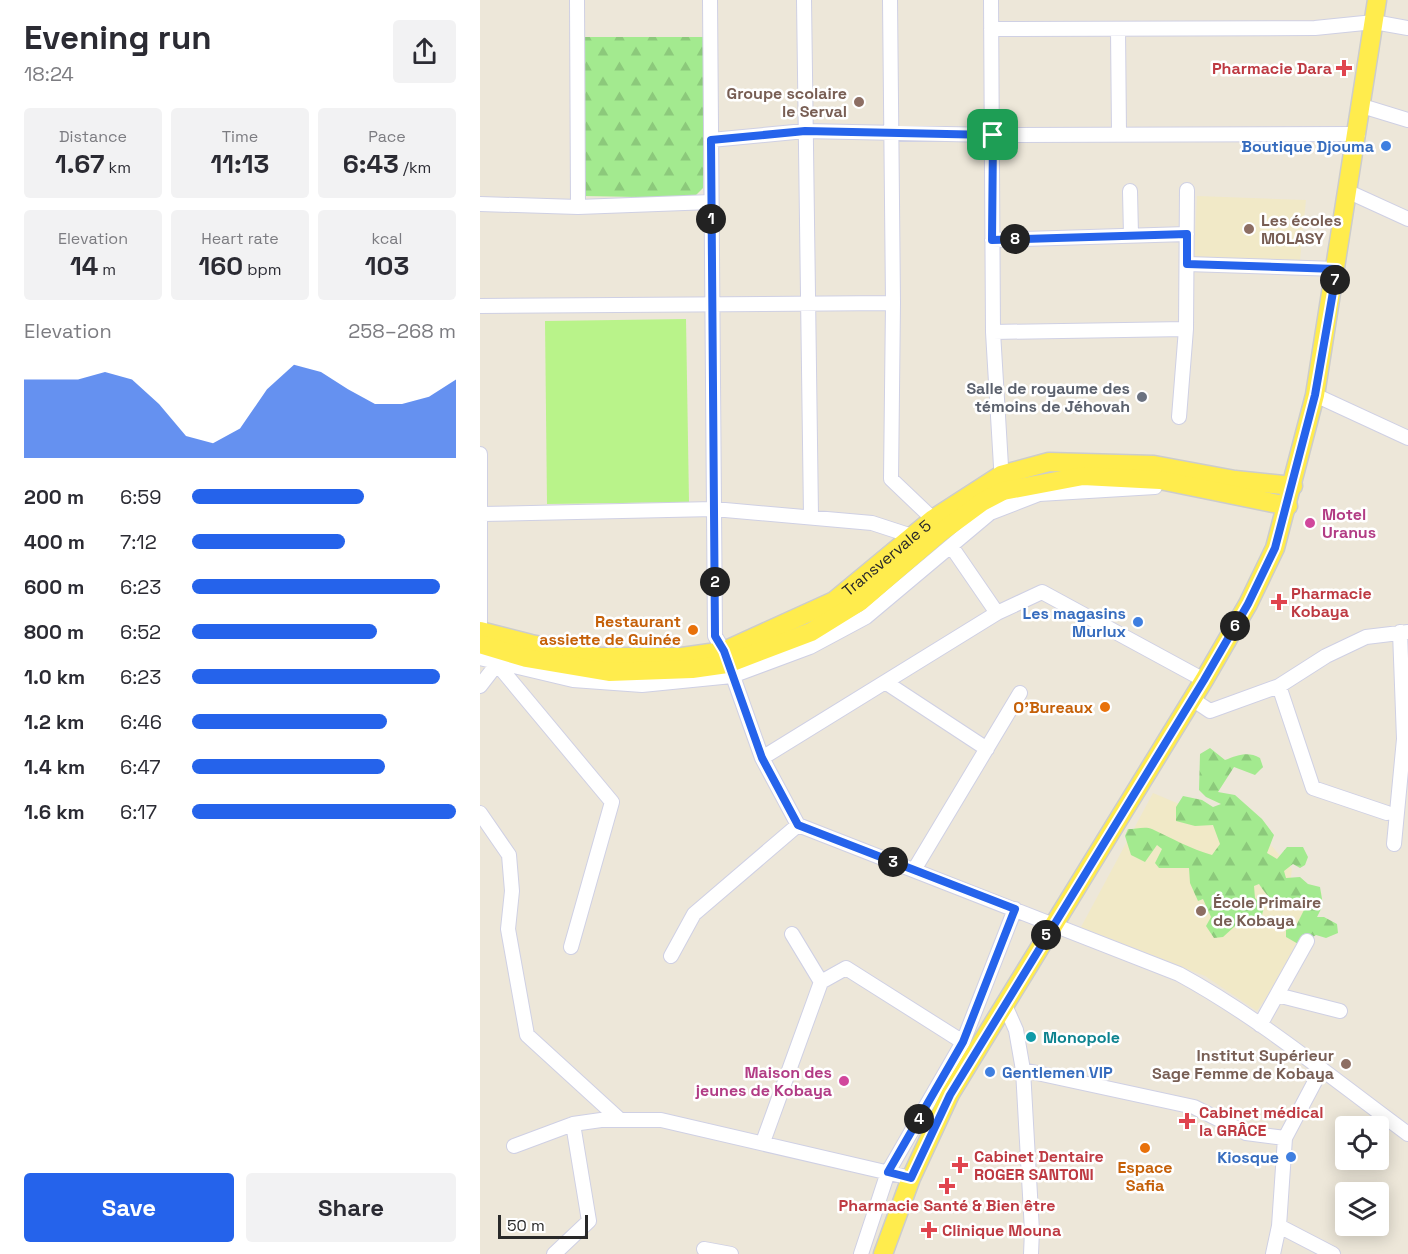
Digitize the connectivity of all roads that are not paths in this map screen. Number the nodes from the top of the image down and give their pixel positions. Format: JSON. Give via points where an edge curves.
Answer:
{"nodes":[{"id":1,"x":577,"y":0,"type":"edge"},
{"id":2,"x":710,"y":0,"type":"edge"},
{"id":3,"x":804,"y":0,"type":"edge"},
{"id":4,"x":890,"y":0,"type":"edge"},
{"id":5,"x":991,"y":0,"type":"edge"},
{"id":6,"x":1377,"y":0,"type":"edge"},
{"id":7,"x":1374,"y":22,"type":"junction"},
{"id":8,"x":1408,"y":28,"type":"edge"},
{"id":9,"x":991,"y":29,"type":"junction"},
{"id":10,"x":1118,"y":29,"type":"junction"},
{"id":11,"x":1362,"y":106,"type":"junction"},
{"id":12,"x":1408,"y":120,"type":"edge"},
{"id":13,"x":805,"y":131,"type":"junction"},
{"id":14,"x":890,"y":132,"type":"junction"},
{"id":15,"x":1119,"y":134,"type":"junction"},
{"id":16,"x":1358,"y":134,"type":"junction"},
{"id":17,"x":993,"y":135,"type":"junction"},
{"id":18,"x":711,"y":140,"type":"junction"},
{"id":19,"x":1187,"y":190,"type":"dead end"},
{"id":20,"x":1130,"y":191,"type":"dead end"},
{"id":21,"x":1349,"y":192,"type":"junction"},
{"id":22,"x":711,"y":202,"type":"junction"},
{"id":23,"x":480,"y":204,"type":"edge"},
{"id":24,"x":578,"y":207,"type":"junction"},
{"id":25,"x":1408,"y":219,"type":"edge"},
{"id":26,"x":1187,"y":234,"type":"junction"},
{"id":27,"x":1131,"y":235,"type":"junction"},
{"id":28,"x":992,"y":240,"type":"junction"},
{"id":29,"x":1187,"y":264,"type":"junction"},
{"id":30,"x":1337,"y":269,"type":"junction"},
{"id":31,"x":807,"y":303,"type":"junction"},
{"id":32,"x":893,"y":303,"type":"junction"},
{"id":33,"x":712,"y":304,"type":"junction"},
{"id":34,"x":480,"y":306,"type":"edge"},
{"id":35,"x":1186,"y":329,"type":"junction"},
{"id":36,"x":993,"y":332,"type":"junction"},
{"id":37,"x":1315,"y":395,"type":"junction"},
{"id":38,"x":1179,"y":417,"type":"dead end"},
{"id":39,"x":1408,"y":438,"type":"edge"},
{"id":40,"x":480,"y":454,"type":"edge"},
{"id":41,"x":1002,"y":483,"type":"junction"},
{"id":42,"x":1293,"y":486,"type":"junction"},
{"id":43,"x":1232,"y":492,"type":"junction"},
{"id":44,"x":1288,"y":506,"type":"junction"},
{"id":45,"x":714,"y":509,"type":"junction"},
{"id":46,"x":481,"y":514,"type":"edge"},
{"id":47,"x":811,"y":516,"type":"junction"},
{"id":48,"x":933,"y":519,"type":"junction"},
{"id":49,"x":915,"y":537,"type":"junction"},
{"id":50,"x":951,"y":546,"type":"junction"},
{"id":51,"x":997,"y":613,"type":"junction"},
{"id":52,"x":480,"y":631,"type":"edge"},
{"id":53,"x":1404,"y":632,"type":"edge"},
{"id":54,"x":480,"y":644,"type":"edge"},
{"id":55,"x":480,"y":658,"type":"edge"},
{"id":56,"x":496,"y":664,"type":"junction"},
{"id":57,"x":728,"y":664,"type":"junction"},
{"id":58,"x":1204,"y":680,"type":"junction"},
{"id":59,"x":885,"y":682,"type":"junction"},
{"id":60,"x":480,"y":686,"type":"edge"},
{"id":61,"x":1279,"y":686,"type":"junction"},
{"id":62,"x":1020,"y":693,"type":"dead end"},
{"id":63,"x":1192,"y":699,"type":"junction"},
{"id":64,"x":987,"y":749,"type":"junction"},
{"id":65,"x":762,"y":758,"type":"junction"},
{"id":66,"x":480,"y":813,"type":"edge"},
{"id":67,"x":1387,"y":813,"type":"dead end"},
{"id":68,"x":798,"y":825,"type":"junction"},
{"id":69,"x":1394,"y":844,"type":"dead end"},
{"id":70,"x":914,"y":870,"type":"junction"},
{"id":71,"x":1015,"y":909,"type":"junction"},
{"id":72,"x":1053,"y":924,"type":"junction"},
{"id":73,"x":792,"y":934,"type":"dead end"},
{"id":74,"x":1307,"y":941,"type":"dead end"},
{"id":75,"x":571,"y":948,"type":"dead end"},
{"id":76,"x":671,"y":956,"type":"dead end"},
{"id":77,"x":821,"y":982,"type":"junction"},
{"id":78,"x":1277,"y":995,"type":"junction"},
{"id":79,"x":1004,"y":1004,"type":"junction"},
{"id":80,"x":1340,"y":1011,"type":"dead end"},
{"id":81,"x":1260,"y":1025,"type":"junction"},
{"id":82,"x":963,"y":1042,"type":"junction"},
{"id":83,"x":1023,"y":1070,"type":"junction"},
{"id":84,"x":1321,"y":1070,"type":"junction"},
{"id":85,"x":620,"y":1119,"type":"junction"},
{"id":86,"x":573,"y":1124,"type":"junction"},
{"id":87,"x":1408,"y":1134,"type":"edge"},
{"id":88,"x":1285,"y":1138,"type":"junction"},
{"id":89,"x":763,"y":1142,"type":"junction"},
{"id":90,"x":514,"y":1146,"type":"dead end"},
{"id":91,"x":888,"y":1172,"type":"junction"},
{"id":92,"x":911,"y":1178,"type":"junction"},
{"id":93,"x":1279,"y":1226,"type":"junction"},
{"id":94,"x":704,"y":1249,"type":"dead end"},
{"id":95,"x":554,"y":1254,"type":"edge"},
{"id":96,"x":731,"y":1254,"type":"edge"},
{"id":97,"x":861,"y":1254,"type":"edge"},
{"id":98,"x":883,"y":1254,"type":"edge"},
{"id":99,"x":1031,"y":1254,"type":"edge"},
{"id":100,"x":1273,"y":1254,"type":"edge"},
{"id":101,"x":1333,"y":1254,"type":"edge"}],
"edges":[{"from":1,"to":24,"type":"street"},
{"from":2,"to":18,"type":"street"},
{"from":3,"to":13,"type":"street"},
{"from":4,"to":14,"type":"street"},
{"from":5,"to":9,"type":"street"},
{"from":6,"to":7,"type":"main road"},
{"from":7,"to":8,"type":"street"},
{"from":7,"to":10,"type":"street","via":[[1315,28]]},
{"from":7,"to":11,"type":"main road"},
{"from":9,"to":10,"type":"street"},
{"from":9,"to":17,"type":"street"},
{"from":10,"to":15,"type":"street"},
{"from":11,"to":12,"type":"street"},
{"from":11,"to":16,"type":"main road"},
{"from":13,"to":14,"type":"street"},
{"from":13,"to":18,"type":"street"},
{"from":13,"to":31,"type":"street"},
{"from":14,"to":17,"type":"street"},
{"from":14,"to":32,"type":"street"},
{"from":15,"to":16,"type":"street"},
{"from":15,"to":17,"type":"street"},
{"from":16,"to":21,"type":"main road"},
{"from":17,"to":28,"type":"street"},
{"from":18,"to":22,"type":"street"},
{"from":19,"to":26,"type":"street"},
{"from":20,"to":27,"type":"street"},
{"from":21,"to":25,"type":"street"},
{"from":21,"to":30,"type":"main road"},
{"from":22,"to":24,"type":"street"},
{"from":22,"to":33,"type":"street"},
{"from":23,"to":24,"type":"street"},
{"from":26,"to":27,"type":"street"},
{"from":26,"to":29,"type":"street"},
{"from":27,"to":28,"type":"street"},
{"from":28,"to":36,"type":"street"},
{"from":29,"to":30,"type":"street"},
{"from":29,"to":35,"type":"street"},
{"from":30,"to":37,"type":"main road"},
{"from":31,"to":32,"type":"street"},
{"from":31,"to":33,"type":"street"},
{"from":31,"to":47,"type":"street"},
{"from":32,"to":48,"type":"street","via":[[891,479]]},
{"from":33,"to":34,"type":"street"},
{"from":33,"to":45,"type":"street"},
{"from":35,"to":36,"type":"street"},
{"from":35,"to":38,"type":"street"},
{"from":36,"to":41,"type":"street"},
{"from":37,"to":39,"type":"street"},
{"from":37,"to":42,"type":"main road"},
{"from":40,"to":46,"type":"street"},
{"from":41,"to":42,"type":"main road","name":"Transvervale 5","via":[[1049,462],[1154,465]]},
{"from":41,"to":43,"type":"main road","name":"Transvervale 5","via":[[1083,476],[1160,480]]},
{"from":41,"to":48,"type":"main road","name":"Transvervale 5"},
{"from":41,"to":57,"type":"main road","name":"Transvervale 5","via":[[861,601],[811,632]]},
{"from":42,"to":44,"type":"main road"},
{"from":43,"to":44,"type":"main road","name":"Transvervale 5"},
{"from":43,"to":50,"type":"street","name":"Transvervale 5","via":[[1166,487],[1039,494],[990,513]]},
{"from":44,"to":58,"type":"main road","via":[[1275,548],[1248,604]]},
{"from":45,"to":46,"type":"street"},
{"from":45,"to":47,"type":"street"},
{"from":45,"to":57,"type":"street","via":[[715,636]]},
{"from":46,"to":52,"type":"street"},
{"from":47,"to":49,"type":"street","via":[[872,523]]},
{"from":48,"to":49,"type":"main road","name":"Transvervale 5"},
{"from":49,"to":57,"type":"main road","name":"Transvervale 5","via":[[834,601]]},
{"from":50,"to":51,"type":"street"},
{"from":50,"to":57,"type":"street","name":"Transvervale 5","via":[[866,617],[810,647]]},
{"from":51,"to":58,"type":"street","via":[[1042,592]]},
{"from":51,"to":59,"type":"street"},
{"from":52,"to":57,"type":"main road","name":"Transvervale 5","via":[[601,657],[682,657]]},
{"from":53,"to":61,"type":"street","via":[[1366,637],[1326,656]]},
{"from":53,"to":69,"type":"street","via":[[1404,739]]},
{"from":54,"to":57,"type":"main road","name":"Transvervale 5","via":[[526,658],[609,672]]},
{"from":55,"to":56,"type":"street","name":"Transvervale 5"},
{"from":56,"to":57,"type":"street","name":"Transvervale 5","via":[[573,680],[642,685]]},
{"from":56,"to":60,"type":"street"},
{"from":56,"to":75,"type":"street","via":[[612,802]]},
{"from":57,"to":65,"type":"street"},
{"from":58,"to":63,"type":"main road"},
{"from":59,"to":64,"type":"street"},
{"from":59,"to":65,"type":"street"},
{"from":61,"to":63,"type":"street","via":[[1210,711]]},
{"from":61,"to":67,"type":"street","via":[[1313,788]]},
{"from":62,"to":64,"type":"street"},
{"from":63,"to":72,"type":"main road"},
{"from":64,"to":70,"type":"street"},
{"from":65,"to":68,"type":"street"},
{"from":66,"to":85,"type":"street","via":[[509,855],[512,891],[508,929],[527,1035]]},
{"from":68,"to":70,"type":"street"},
{"from":68,"to":76,"type":"street","via":[[694,914]]},
{"from":70,"to":71,"type":"street"},
{"from":71,"to":72,"type":"street"},
{"from":71,"to":82,"type":"street"},
{"from":72,"to":79,"type":"main road"},
{"from":72,"to":81,"type":"street","via":[[1179,974]]},
{"from":73,"to":77,"type":"street"},
{"from":74,"to":78,"type":"street"},
{"from":77,"to":82,"type":"street","via":[[846,968]]},
{"from":77,"to":89,"type":"street"},
{"from":78,"to":80,"type":"street"},
{"from":78,"to":81,"type":"street"},
{"from":79,"to":83,"type":"street","via":[[1016,1030]]},
{"from":79,"to":92,"type":"main road","via":[[950,1095]]},
{"from":81,"to":84,"type":"street"},
{"from":82,"to":91,"type":"street"},
{"from":83,"to":88,"type":"street","via":[[1194,1107],[1246,1133]]},
{"from":83,"to":99,"type":"street"},
{"from":84,"to":87,"type":"street"},
{"from":84,"to":88,"type":"street"},
{"from":85,"to":86,"type":"street"},
{"from":85,"to":89,"type":"street","via":[[661,1120]]},
{"from":86,"to":90,"type":"street"},
{"from":86,"to":95,"type":"street","via":[[589,1221]]},
{"from":88,"to":93,"type":"street"},
{"from":89,"to":91,"type":"street"},
{"from":91,"to":92,"type":"street"},
{"from":91,"to":97,"type":"street"},
{"from":92,"to":98,"type":"main road"},
{"from":93,"to":100,"type":"street"},
{"from":93,"to":101,"type":"street"},
{"from":94,"to":96,"type":"street"}]}
